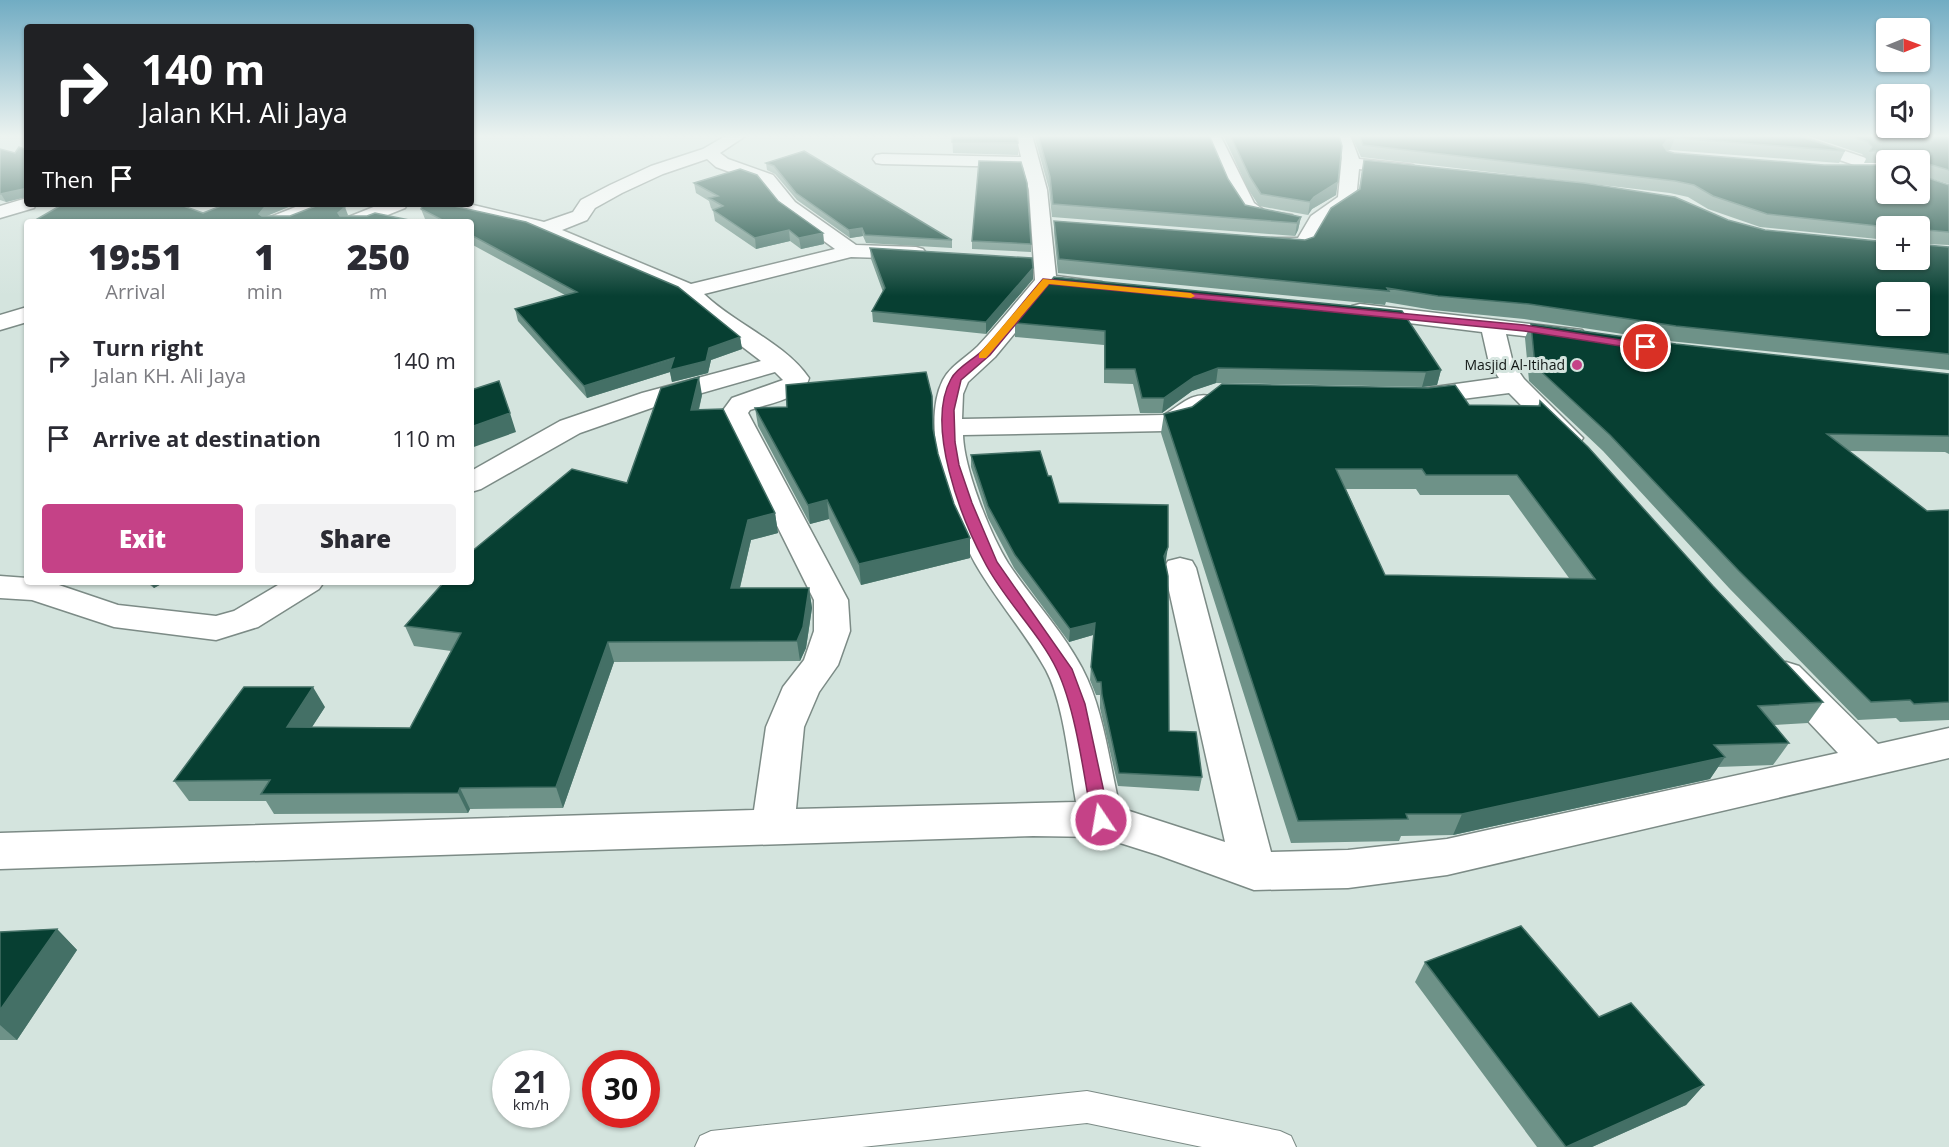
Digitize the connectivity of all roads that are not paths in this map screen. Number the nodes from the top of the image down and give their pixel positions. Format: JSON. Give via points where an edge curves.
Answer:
{"nodes":[{"id":1,"x":617,"y":189,"type":"edge"},
{"id":2,"x":773,"y":189,"type":"edge"},
{"id":3,"x":1036,"y":189,"type":"edge"},
{"id":4,"x":1237,"y":189,"type":"edge"},
{"id":5,"x":1348,"y":189,"type":"edge"},
{"id":6,"x":24,"y":205,"type":"edge"},
{"id":7,"x":312,"y":207,"type":"edge"},
{"id":8,"x":390,"y":207,"type":"edge"},
{"id":9,"x":454,"y":207,"type":"edge"},
{"id":10,"x":0,"y":212,"type":"edge"},
{"id":11,"x":504,"y":217,"type":"junction"},
{"id":12,"x":282,"y":219,"type":"edge"},
{"id":13,"x":360,"y":219,"type":"edge"},
{"id":14,"x":1042,"y":224,"type":"junction"},
{"id":15,"x":1313,"y":224,"type":"junction"},
{"id":16,"x":1065,"y":226,"type":"edge"},
{"id":17,"x":544,"y":229,"type":"junction"},
{"id":18,"x":474,"y":230,"type":"edge"},
{"id":19,"x":1249,"y":241,"type":"edge"},
{"id":20,"x":851,"y":251,"type":"junction"},
{"id":21,"x":931,"y":254,"type":"edge"},
{"id":22,"x":1037,"y":268,"type":"junction"},
{"id":23,"x":1111,"y":288,"type":"edge"},
{"id":24,"x":689,"y":291,"type":"junction"},
{"id":25,"x":1342,"y":309,"type":"edge"},
{"id":26,"x":24,"y":315,"type":"edge"},
{"id":27,"x":0,"y":323,"type":"edge"},
{"id":28,"x":1492,"y":325,"type":"junction"},
{"id":29,"x":1593,"y":338,"type":"edge"},
{"id":30,"x":781,"y":363,"type":"junction"},
{"id":31,"x":1515,"y":384,"type":"junction"},
{"id":32,"x":1224,"y":393,"type":"edge"},
{"id":33,"x":1391,"y":397,"type":"edge"},
{"id":34,"x":948,"y":427,"type":"junction"},
{"id":35,"x":1591,"y":459,"type":"edge"},
{"id":36,"x":474,"y":481,"type":"edge"},
{"id":37,"x":1180,"y":568,"type":"dead end"},
{"id":38,"x":302,"y":585,"type":"edge"},
{"id":39,"x":0,"y":587,"type":"edge"},
{"id":40,"x":1769,"y":657,"type":"edge"},
{"id":41,"x":1949,"y":743,"type":"edge"},
{"id":42,"x":1871,"y":762,"type":"junction"},
{"id":43,"x":1101,"y":820,"type":"junction"},
{"id":44,"x":772,"y":827,"type":"junction"},
{"id":45,"x":0,"y":851,"type":"edge"},
{"id":46,"x":1254,"y":871,"type":"junction"},
{"id":47,"x":711,"y":1147,"type":"edge"},
{"id":48,"x":1280,"y":1147,"type":"edge"}],
"edges":[{"from":1,"to":17,"type":"street","via":[[588,204],[580,216]]},
{"from":2,"to":20,"type":"street","via":[[788,206]]},
{"from":3,"to":14,"type":"street"},
{"from":4,"to":15,"type":"street","via":[[1252,212]]},
{"from":5,"to":15,"type":"street","via":[[1347,199],[1320,215]]},
{"from":6,"to":10,"type":"street"},
{"from":7,"to":12,"type":"street"},
{"from":8,"to":13,"type":"street"},
{"from":9,"to":11,"type":"street"},
{"from":11,"to":17,"type":"street"},
{"from":11,"to":18,"type":"street"},
{"from":14,"to":16,"type":"street"},
{"from":14,"to":22,"type":"street"},
{"from":15,"to":19,"type":"street","via":[[1302,245]]},
{"from":17,"to":24,"type":"street"},
{"from":20,"to":21,"type":"street"},
{"from":20,"to":24,"type":"street"},
{"from":22,"to":23,"type":"street"},
{"from":22,"to":34,"type":"street","via":[[986,352],[956,378],[950,394]]},
{"from":24,"to":30,"type":"street"},
{"from":25,"to":28,"type":"street"},
{"from":26,"to":27,"type":"street"},
{"from":28,"to":29,"type":"street"},
{"from":28,"to":31,"type":"street","via":[[1501,363]]},
{"from":30,"to":36,"type":"street","via":[[651,399],[570,427]]},
{"from":30,"to":44,"type":"street","via":[[796,378],[795,383],[741,404],[734,413],[831,600],[832,631],[820,665],[802,687],[785,727]]},
{"from":31,"to":33,"type":"street","via":[[1422,398]]},
{"from":31,"to":35,"type":"street"},
{"from":32,"to":34,"type":"street","via":[[1208,395],[1188,413],[1164,423]]},
{"from":34,"to":43,"type":"street","via":[[953,465],[965,503],[991,562],[1064,669],[1077,704]]},
{"from":37,"to":46,"type":"street"},
{"from":38,"to":39,"type":"street","via":[[246,619],[216,628],[114,616],[36,589]]},
{"from":40,"to":42,"type":"street"},
{"from":41,"to":42,"type":"street"},
{"from":42,"to":46,"type":"street","via":[[1447,857],[1348,869]]},
{"from":43,"to":44,"type":"street"},
{"from":43,"to":46,"type":"street"},
{"from":44,"to":45,"type":"street"},
{"from":47,"to":48,"type":"lane","via":[[1087,1107]]}]}
